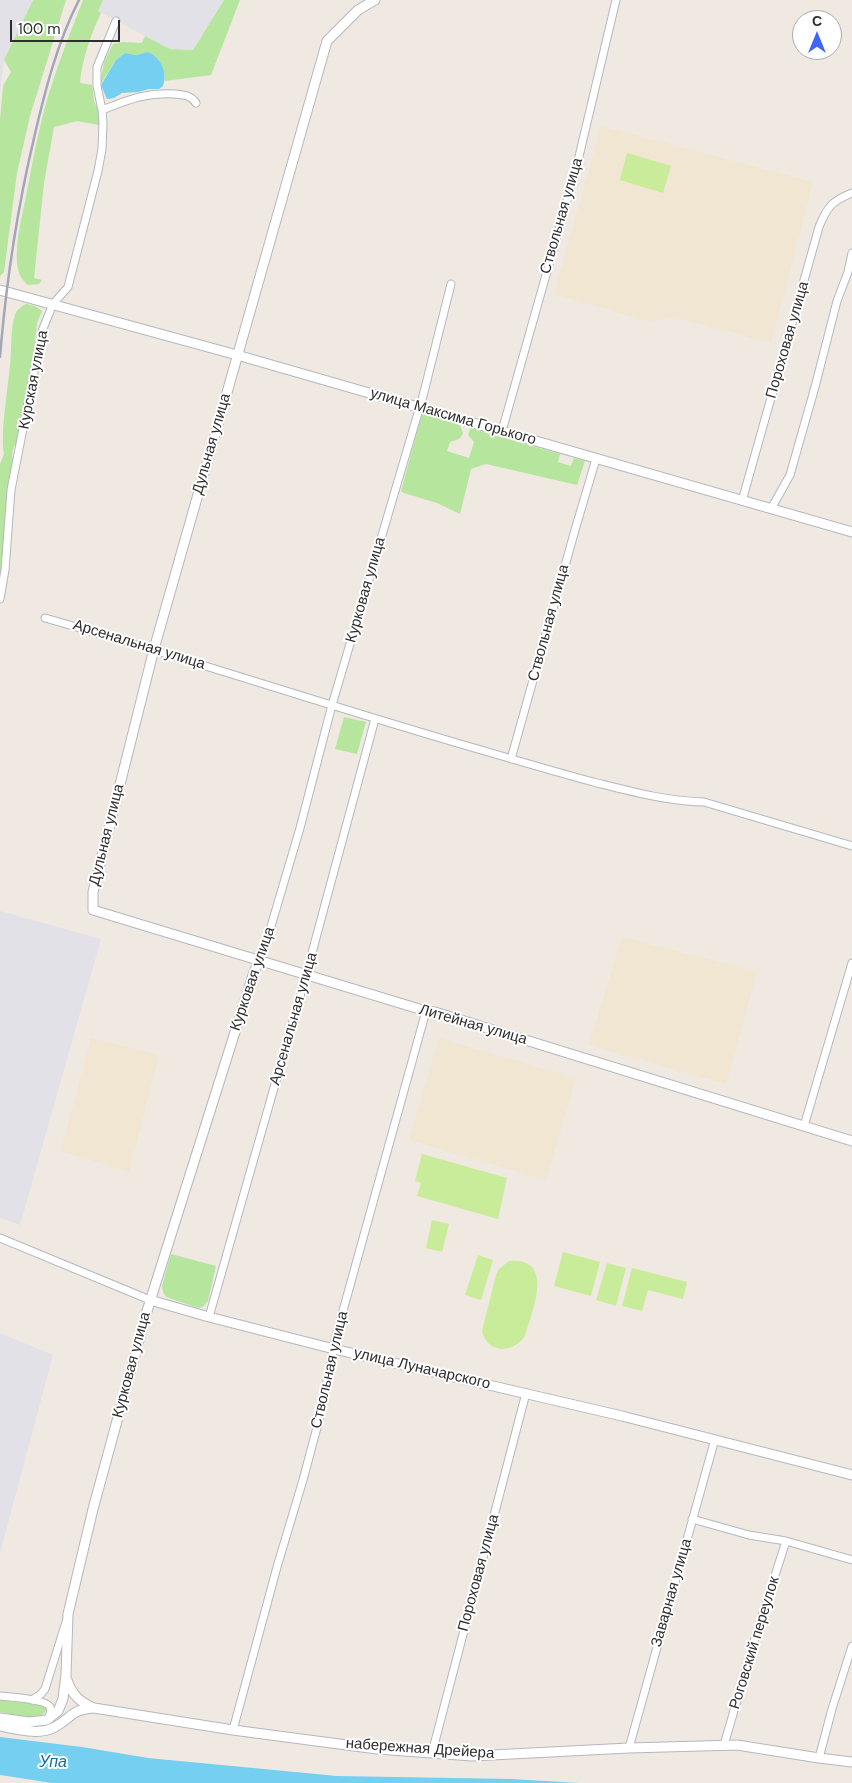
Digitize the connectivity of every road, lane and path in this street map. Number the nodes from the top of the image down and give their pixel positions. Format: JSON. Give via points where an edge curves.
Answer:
{"nodes":[{"id":1,"x":375,"y":0,"type":"edge"},
{"id":2,"x":616,"y":0,"type":"edge"},
{"id":3,"x":116,"y":21,"type":"dead end"},
{"id":4,"x":196,"y":103,"type":"dead end"},
{"id":5,"x":102,"y":110,"type":"junction"},
{"id":6,"x":852,"y":193,"type":"edge"},
{"id":7,"x":852,"y":254,"type":"edge"},
{"id":8,"x":451,"y":284,"type":"dead end"},
{"id":9,"x":0,"y":290,"type":"edge"},
{"id":10,"x":53,"y":304,"type":"junction"},
{"id":11,"x":237,"y":355,"type":"junction"},
{"id":12,"x":419,"y":408,"type":"junction"},
{"id":13,"x":502,"y":431,"type":"junction"},
{"id":14,"x":596,"y":459,"type":"junction"},
{"id":15,"x":742,"y":501,"type":"junction"},
{"id":16,"x":771,"y":509,"type":"junction"},
{"id":17,"x":852,"y":532,"type":"edge"},
{"id":18,"x":0,"y":599,"type":"edge"},
{"id":19,"x":45,"y":618,"type":"dead end"},
{"id":20,"x":154,"y":649,"type":"junction"},
{"id":21,"x":332,"y":706,"type":"junction"},
{"id":22,"x":375,"y":719,"type":"junction"},
{"id":23,"x":511,"y":759,"type":"junction"},
{"id":24,"x":852,"y":846,"type":"edge"},
{"id":25,"x":93,"y":910,"type":"joint"},
{"id":26,"x":259,"y":961,"type":"junction"},
{"id":27,"x":852,"y":963,"type":"edge"},
{"id":28,"x":306,"y":975,"type":"junction"},
{"id":29,"x":426,"y":1011,"type":"junction"},
{"id":30,"x":804,"y":1126,"type":"junction"},
{"id":31,"x":852,"y":1140,"type":"edge"},
{"id":32,"x":0,"y":1238,"type":"edge"},
{"id":33,"x":150,"y":1300,"type":"junction"},
{"id":34,"x":209,"y":1317,"type":"junction"},
{"id":35,"x":334,"y":1349,"type":"junction"},
{"id":36,"x":526,"y":1393,"type":"junction"},
{"id":37,"x":715,"y":1439,"type":"junction"},
{"id":38,"x":852,"y":1475,"type":"edge"},
{"id":39,"x":692,"y":1519,"type":"junction"},
{"id":40,"x":786,"y":1542,"type":"junction"},
{"id":41,"x":852,"y":1560,"type":"edge"},
{"id":42,"x":68,"y":1614,"type":"junction"},
{"id":43,"x":852,"y":1646,"type":"edge"},
{"id":44,"x":66,"y":1675,"type":"junction"},
{"id":45,"x":0,"y":1696,"type":"edge"},
{"id":46,"x":32,"y":1700,"type":"junction"},
{"id":47,"x":94,"y":1708,"type":"junction"},
{"id":48,"x":0,"y":1718,"type":"edge"},
{"id":49,"x":47,"y":1720,"type":"junction"},
{"id":50,"x":0,"y":1726,"type":"edge"},
{"id":51,"x":233,"y":1730,"type":"junction"},
{"id":52,"x":724,"y":1745,"type":"junction"},
{"id":53,"x":629,"y":1748,"type":"junction"},
{"id":54,"x":432,"y":1753,"type":"junction"},
{"id":55,"x":819,"y":1758,"type":"junction"},
{"id":56,"x":852,"y":1762,"type":"edge"}],
"edges":[{"from":1,"to":11,"type":"main road","name":"Дульная улица","via":[[358,10],[327,42]]},
{"from":2,"to":13,"type":"street","name":"Ствольная улица","via":[[577,165]]},
{"from":3,"to":5,"type":"street","name":"Курская улица","via":[[97,67]]},
{"from":4,"to":5,"type":"street","via":[[189,96],[158,93],[138,96]]},
{"from":5,"to":10,"type":"street","name":"Курская улица","via":[[102,149],[98,171],[68,288]]},
{"from":6,"to":15,"type":"street","name":"Пороховая улица","via":[[832,202],[819,227]]},
{"from":7,"to":16,"type":"street","via":[[790,475]]},
{"from":8,"to":12,"type":"street","name":"Курковая улица"},
{"from":9,"to":10,"type":"main road","name":"улица Максима Горького"},
{"from":10,"to":11,"type":"main road","name":"улица Максима Горького"},
{"from":10,"to":18,"type":"street","name":"Курская улица","via":[[42,331],[11,490]]},
{"from":11,"to":12,"type":"main road","name":"улица Максима Горького"},
{"from":11,"to":20,"type":"main road","name":"Дульная улица"},
{"from":12,"to":13,"type":"main road","name":"улица Максима Горького"},
{"from":12,"to":21,"type":"street","name":"Курковая улица"},
{"from":13,"to":14,"type":"main road","name":"улица Максима Горького"},
{"from":14,"to":15,"type":"main road","name":"улица Максима Горького"},
{"from":14,"to":23,"type":"street","name":"Ствольная улица"},
{"from":15,"to":16,"type":"main road","name":"улица Максима Горького"},
{"from":16,"to":17,"type":"main road","name":"улица Максима Горького"},
{"from":19,"to":20,"type":"street","name":"Арсенальная улица"},
{"from":20,"to":21,"type":"street","name":"Арсенальная улица"},
{"from":20,"to":25,"type":"main road","name":"Дульная улица","via":[[93,892]]},
{"from":21,"to":22,"type":"street","name":"Арсенальная улица"},
{"from":21,"to":26,"type":"street","name":"Курковая улица","via":[[300,828]]},
{"from":22,"to":23,"type":"street","name":"Арсенальная улица"},
{"from":22,"to":28,"type":"street","name":"Арсенальная улица"},
{"from":23,"to":24,"type":"street","name":"Арсенальная улица","via":[[648,796],[679,802],[704,802]]},
{"from":25,"to":26,"type":"main road","name":"Литейная улица"},
{"from":26,"to":28,"type":"main road","name":"Литейная улица"},
{"from":26,"to":33,"type":"main road","name":"Курковая улица"},
{"from":27,"to":30,"type":"street"},
{"from":28,"to":29,"type":"main road","name":"Литейная улица"},
{"from":28,"to":34,"type":"street","name":"Арсенальная улица"},
{"from":29,"to":30,"type":"main road","name":"Литейная улица"},
{"from":29,"to":35,"type":"street","name":"Ствольная улица"},
{"from":30,"to":31,"type":"main road","name":"Литейная улица"},
{"from":32,"to":33,"type":"street","name":"улица Луначарского"},
{"from":33,"to":34,"type":"main road","name":"улица Луначарского"},
{"from":33,"to":42,"type":"main road","name":"Курковая улица","via":[[93,1508]]},
{"from":34,"to":35,"type":"main road","name":"улица Луначарского"},
{"from":35,"to":36,"type":"main road","name":"улица Луначарского"},
{"from":35,"to":51,"type":"street","name":"Ствольная улица","via":[[303,1480]]},
{"from":36,"to":37,"type":"main road","name":"улица Луначарского"},
{"from":36,"to":54,"type":"street","name":"Пороховая улица"},
{"from":37,"to":38,"type":"main road","name":"улица Луначарского"},
{"from":37,"to":39,"type":"street","name":"Заварная улица"},
{"from":39,"to":40,"type":"street"},
{"from":39,"to":53,"type":"street","name":"Заварная улица"},
{"from":40,"to":41,"type":"street"},
{"from":40,"to":52,"type":"street","name":"Роговский переулок"},
{"from":42,"to":44,"type":"main road","name":"Курковая улица"},
{"from":42,"to":46,"type":"street","via":[[47,1683],[43,1692]]},
{"from":43,"to":55,"type":"street"},
{"from":44,"to":47,"type":"main road","name":"набережная Дрейера","via":[[74,1695]]},
{"from":44,"to":49,"type":"main road","name":"Курковая улица","via":[[62,1705]]},
{"from":45,"to":46,"type":"street"},
{"from":46,"to":49,"type":"street","via":[[50,1706]]},
{"from":47,"to":50,"type":"main road","via":[[77,1710],[46,1730]]},
{"from":47,"to":51,"type":"main road","name":"набережная Дрейера"},
{"from":48,"to":49,"type":"main road","via":[[28,1722]]},
{"from":51,"to":54,"type":"main road","name":"набережная Дрейера"},
{"from":52,"to":53,"type":"main road","name":"набережная Дрейера"},
{"from":52,"to":55,"type":"main road","name":"набережная Дрейера","via":[[750,1746]]},
{"from":53,"to":54,"type":"main road","name":"набережная Дрейера","via":[[472,1756]]},
{"from":55,"to":56,"type":"main road","name":"набережная Дрейера"}]}
